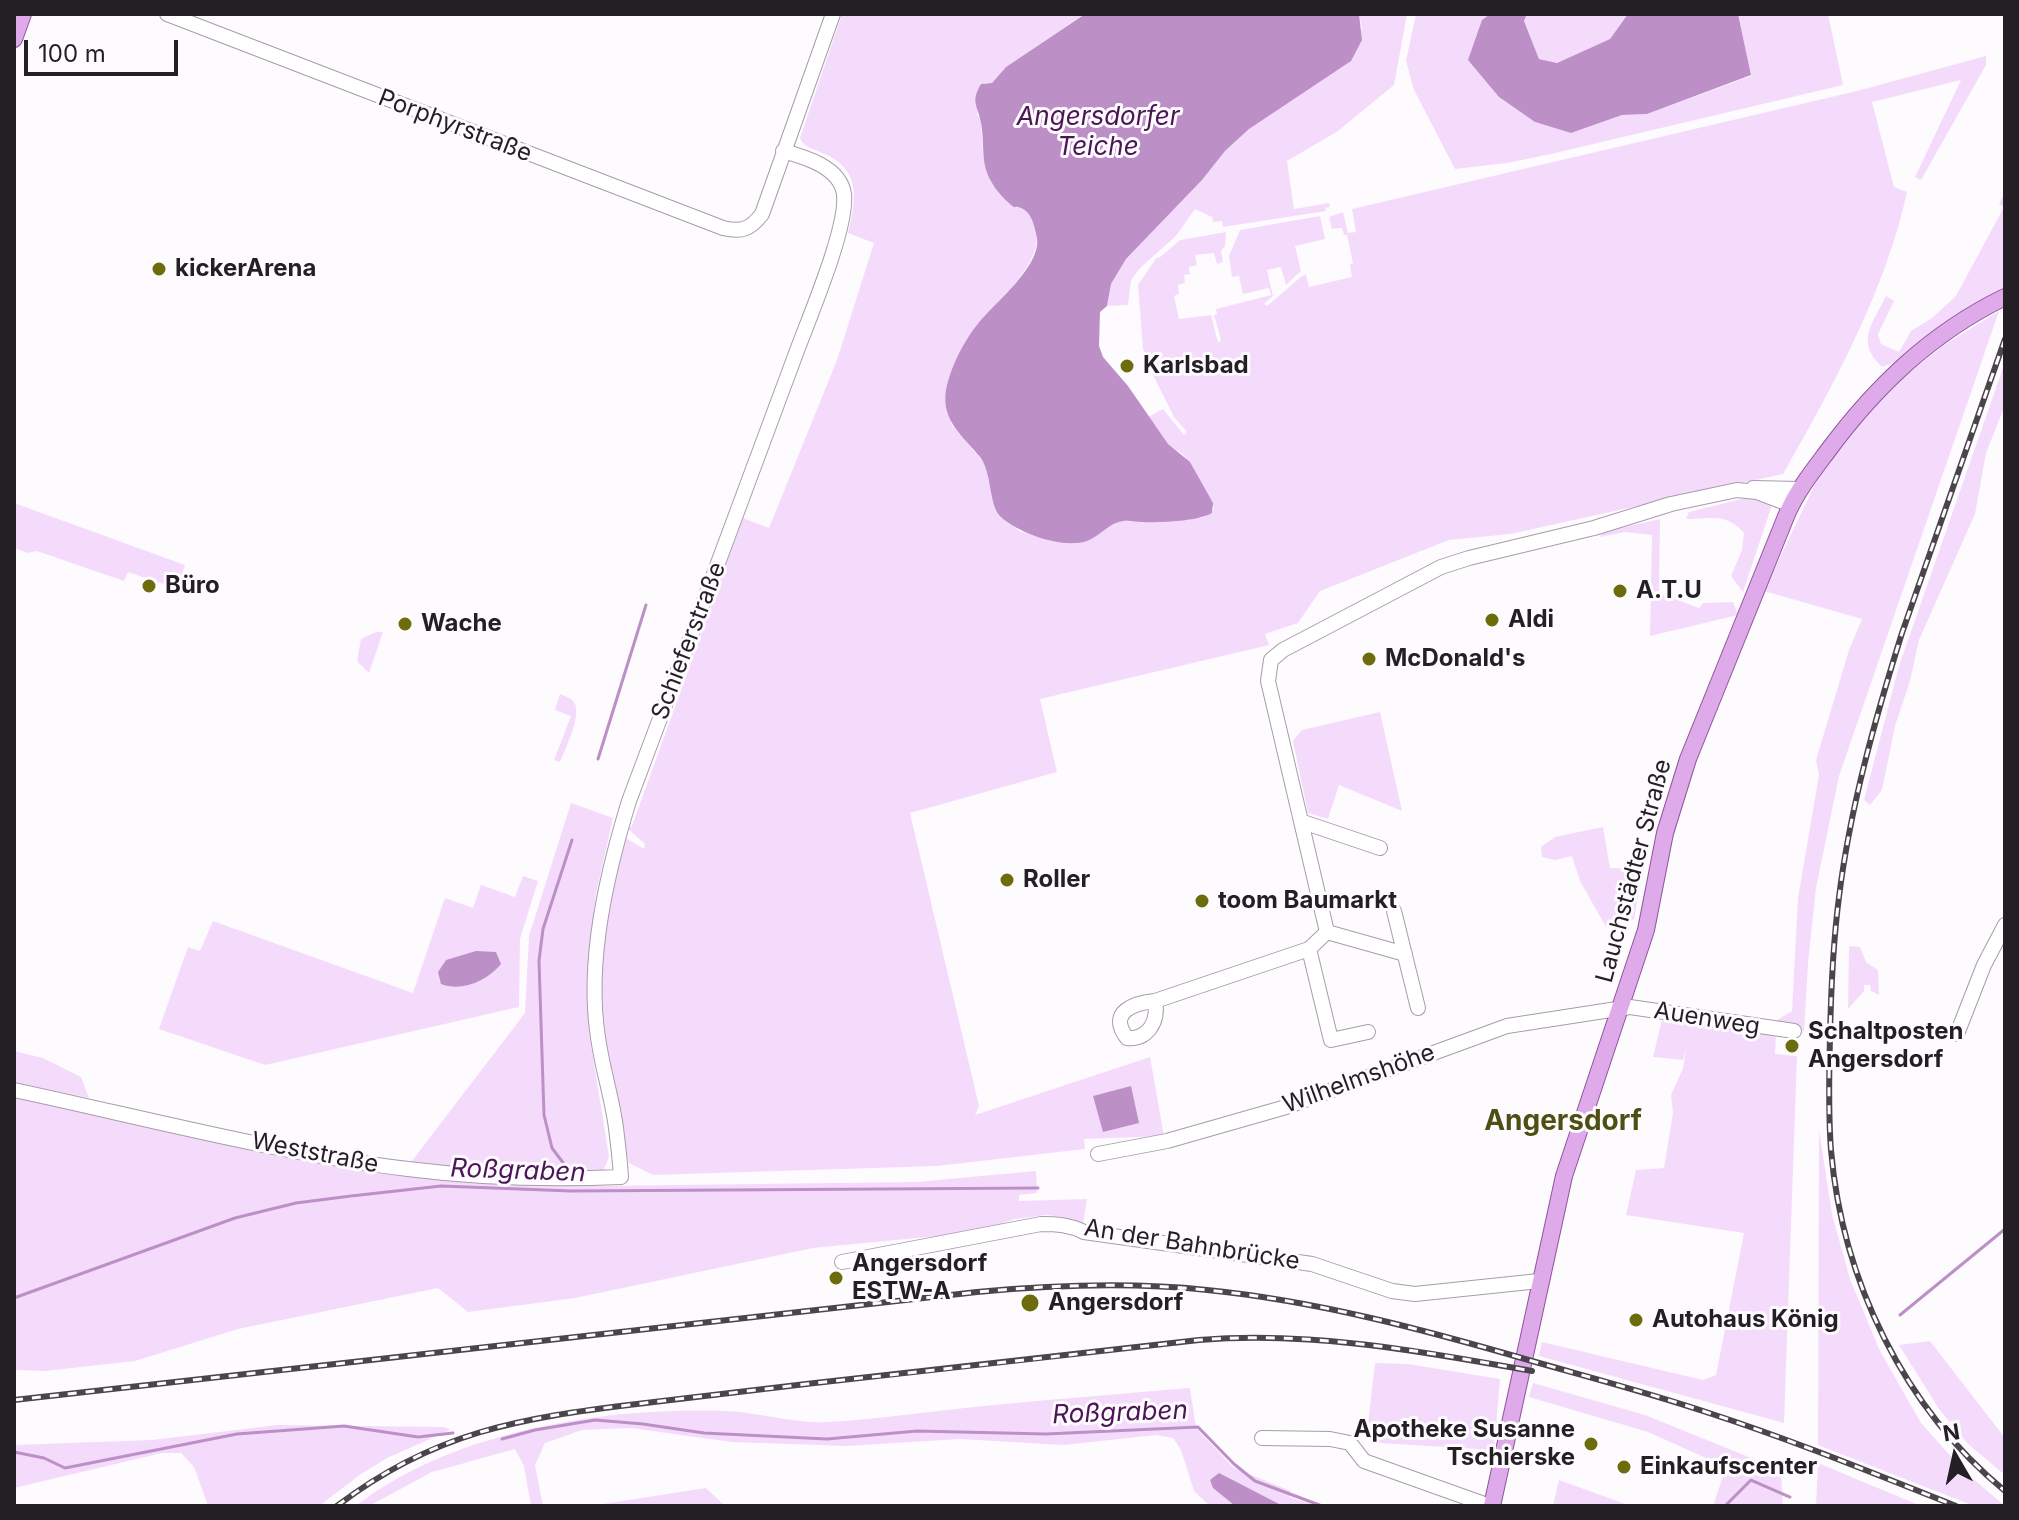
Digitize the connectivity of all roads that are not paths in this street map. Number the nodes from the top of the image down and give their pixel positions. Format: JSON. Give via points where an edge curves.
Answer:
{"nodes":[{"id":1,"x":23,"y":14,"type":"edge"},
{"id":2,"x":167,"y":14,"type":"edge"},
{"id":3,"x":833,"y":14,"type":"edge"},
{"id":4,"x":14,"y":39,"type":"edge"},
{"id":5,"x":783,"y":151,"type":"junction"},
{"id":6,"x":2005,"y":297,"type":"edge"},
{"id":7,"x":1799,"y":489,"type":"junction"},
{"id":8,"x":1737,"y":490,"type":"junction"},
{"id":9,"x":1791,"y":505,"type":"junction"},
{"id":10,"x":1303,"y":822,"type":"junction"},
{"id":11,"x":1380,"y":848,"type":"dead end"},
{"id":12,"x":1394,"y":911,"type":"dead end"},
{"id":13,"x":2005,"y":925,"type":"edge"},
{"id":14,"x":1327,"y":932,"type":"junction"},
{"id":15,"x":1309,"y":949,"type":"junction"},
{"id":16,"x":1405,"y":954,"type":"junction"},
{"id":17,"x":1155,"y":1001,"type":"dead end"},
{"id":18,"x":1418,"y":1008,"type":"dead end"},
{"id":19,"x":1620,"y":1009,"type":"junction"},
{"id":20,"x":1794,"y":1031,"type":"dead end"},
{"id":21,"x":1368,"y":1032,"type":"dead end"},
{"id":22,"x":1957,"y":1034,"type":"dead end"},
{"id":23,"x":14,"y":1090,"type":"edge"},
{"id":24,"x":1098,"y":1154,"type":"dead end"},
{"id":25,"x":621,"y":1177,"type":"joint"},
{"id":26,"x":842,"y":1262,"type":"dead end"},
{"id":27,"x":1539,"y":1281,"type":"junction"},
{"id":28,"x":1262,"y":1438,"type":"dead end"},
{"id":29,"x":1491,"y":1506,"type":"edge"}],
"edges":[{"from":1,"to":4,"type":"main road"},
{"from":2,"to":5,"type":"street","name":"Porphyrstraße","via":[[723,228],[746,230],[762,214]]},
{"from":3,"to":5,"type":"street"},
{"from":5,"to":25,"type":"street","name":"Schieferstraße","via":[[819,164],[836,177],[845,206],[615,848],[601,916],[596,994],[597,1035]]},
{"from":6,"to":7,"type":"main road","name":"Lauchstädter Straße","via":[[1956,324],[1906,362],[1846,427]]},
{"from":7,"to":8,"type":"street"},
{"from":7,"to":9,"type":"main road","name":"Lauchstädter Straße"},
{"from":8,"to":9,"type":"street"},
{"from":8,"to":10,"type":"street","via":[[1441,567],[1283,650],[1271,660],[1268,681]]},
{"from":9,"to":19,"type":"main road","name":"Lauchstädter Straße","via":[[1688,759],[1665,833],[1646,930]]},
{"from":10,"to":11,"type":"street"},
{"from":10,"to":14,"type":"street"},
{"from":12,"to":16,"type":"street"},
{"from":13,"to":22,"type":"street"},
{"from":14,"to":15,"type":"street"},
{"from":14,"to":16,"type":"street"},
{"from":15,"to":17,"type":"street"},
{"from":15,"to":21,"type":"street","via":[[1331,1040]]},
{"from":16,"to":18,"type":"street"},
{"from":19,"to":20,"type":"street","name":"Auenweg"},
{"from":19,"to":24,"type":"street","name":"Wilhelmshöhe","via":[[1507,1026],[1286,1107],[1167,1141]]},
{"from":19,"to":27,"type":"main road","name":"Lauchstädter Straße","via":[[1571,1150]]},
{"from":23,"to":25,"type":"street","name":"Weststraße","via":[[363,1163],[487,1177]]},
{"from":26,"to":27,"type":"street","name":"An der Bahnbrücke","via":[[1057,1224],[1312,1264],[1415,1294]]},
{"from":27,"to":29,"type":"main road","name":"Lauchstädter Straße"},
{"from":28,"to":29,"type":"street","via":[[1350,1443],[1364,1461]]}]}
